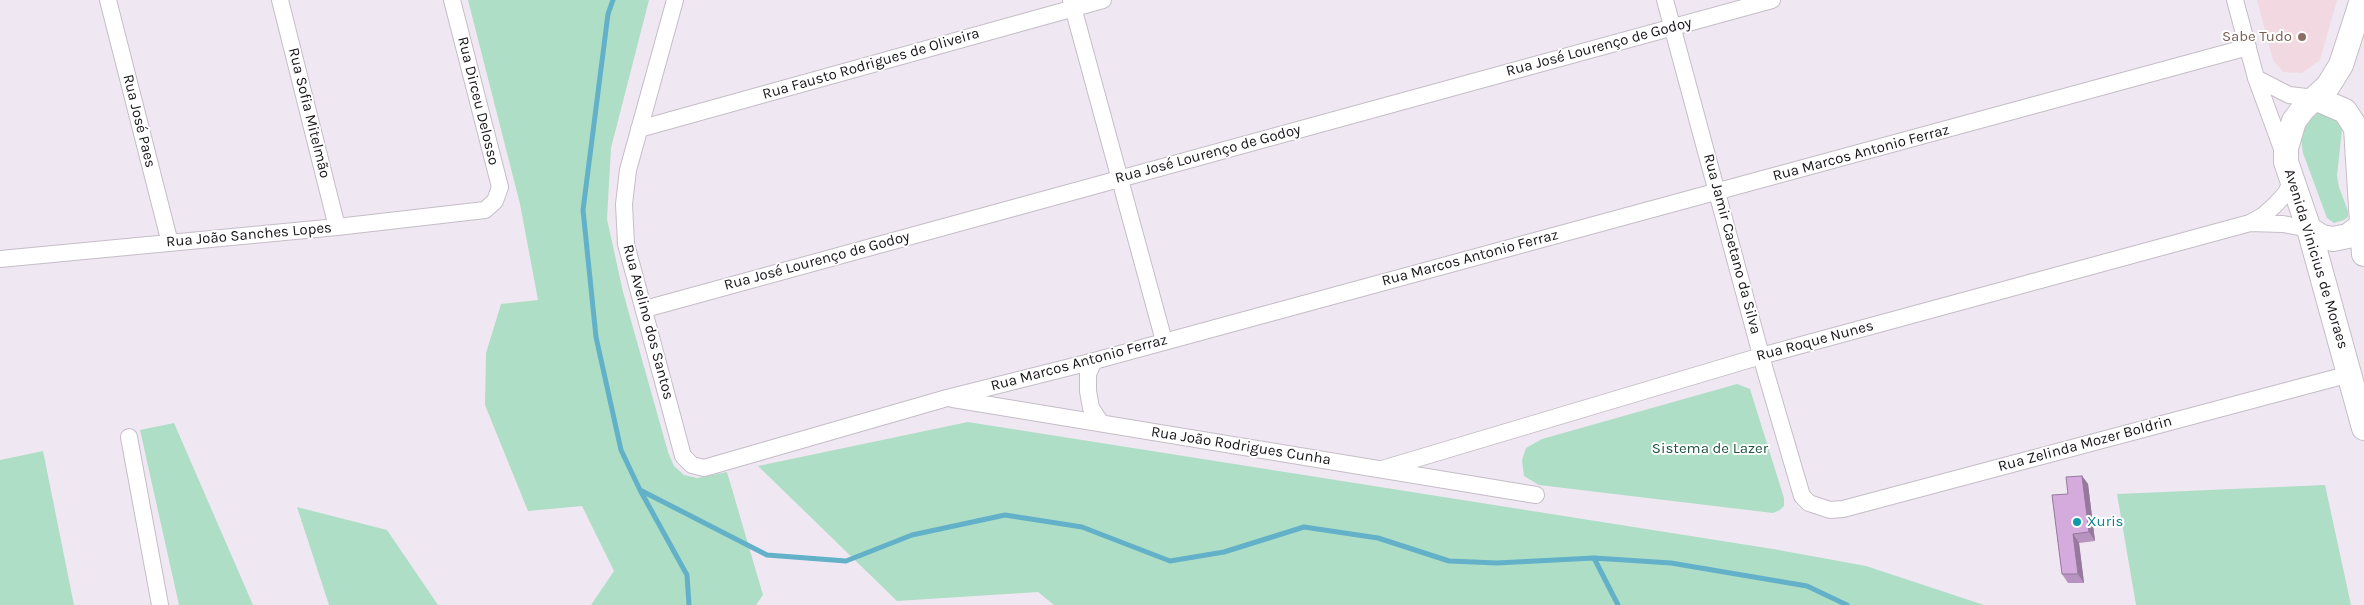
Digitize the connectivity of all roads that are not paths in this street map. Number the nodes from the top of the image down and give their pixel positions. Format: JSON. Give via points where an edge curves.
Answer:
{"nodes":[{"id":1,"x":108,"y":0,"type":"edge"},
{"id":2,"x":280,"y":0,"type":"edge"},
{"id":3,"x":452,"y":0,"type":"edge"},
{"id":4,"x":675,"y":0,"type":"edge"},
{"id":5,"x":1103,"y":0,"type":"edge"},
{"id":6,"x":1665,"y":0,"type":"edge"},
{"id":7,"x":1772,"y":0,"type":"edge"},
{"id":8,"x":2235,"y":0,"type":"edge"},
{"id":9,"x":2362,"y":0,"type":"edge"},
{"id":10,"x":1072,"y":4,"type":"edge"},
{"id":11,"x":1672,"y":27,"type":"junction"},
{"id":12,"x":2248,"y":47,"type":"junction"},
{"id":13,"x":2256,"y":78,"type":"junction"},
{"id":14,"x":2315,"y":98,"type":"junction"},
{"id":15,"x":639,"y":129,"type":"junction"},
{"id":16,"x":2361,"y":150,"type":"edge"},
{"id":17,"x":2289,"y":171,"type":"junction"},
{"id":18,"x":1120,"y":178,"type":"junction"},
{"id":19,"x":1719,"y":192,"type":"junction"},
{"id":20,"x":495,"y":201,"type":"joint"},
{"id":21,"x":2250,"y":223,"type":"junction"},
{"id":22,"x":2363,"y":224,"type":"edge"},
{"id":23,"x":337,"y":227,"type":"junction"},
{"id":24,"x":2309,"y":228,"type":"junction"},
{"id":25,"x":170,"y":243,"type":"junction"},
{"id":26,"x":2364,"y":254,"type":"edge"},
{"id":27,"x":0,"y":259,"type":"edge"},
{"id":28,"x":645,"y":309,"type":"junction"},
{"id":29,"x":1164,"y":341,"type":"junction"},
{"id":30,"x":1761,"y":356,"type":"junction"},
{"id":31,"x":1094,"y":361,"type":"junction"},
{"id":32,"x":2350,"y":374,"type":"junction"},
{"id":33,"x":947,"y":398,"type":"junction"},
{"id":34,"x":1101,"y":423,"type":"junction"},
{"id":35,"x":2364,"y":428,"type":"edge"},
{"id":36,"x":129,"y":437,"type":"dead end"},
{"id":37,"x":692,"y":465,"type":"joint"},
{"id":38,"x":1382,"y":469,"type":"junction"},
{"id":39,"x":1536,"y":495,"type":"dead end"},
{"id":40,"x":1820,"y":508,"type":"joint"},
{"id":41,"x":160,"y":605,"type":"edge"}],
"edges":[{"from":1,"to":25,"type":"street","name":"Rua José Paes"},
{"from":2,"to":23,"type":"street","name":"Rua Sofia Mitelmão"},
{"from":3,"to":20,"type":"street","name":"Rua Dirceu Delosso","via":[[500,186]]},
{"from":4,"to":15,"type":"street","name":"Rua Avelino dos Santos"},
{"from":5,"to":10,"type":"street","name":"Rua Fausto Rodrigues de Oliveira"},
{"from":6,"to":11,"type":"street","name":"Rua Jamir Caetano da Silva"},
{"from":7,"to":11,"type":"street","name":"Rua José Lourenço de Godoy"},
{"from":8,"to":12,"type":"street"},
{"from":9,"to":14,"type":"main road","name":"Avenida Vinicius de Moraes","via":[[2341,65],[2328,86]]},
{"from":10,"to":15,"type":"street","name":"Rua Fausto Rodrigues de Oliveira"},
{"from":10,"to":18,"type":"street"},
{"from":11,"to":18,"type":"street","name":"Rua José Lourenço de Godoy"},
{"from":11,"to":19,"type":"street","name":"Rua Jamir Caetano da Silva"},
{"from":12,"to":13,"type":"street"},
{"from":12,"to":19,"type":"street","name":"Rua Marcos Antonio Ferraz"},
{"from":13,"to":14,"type":"street","via":[[2289,96]]},
{"from":13,"to":17,"type":"street"},
{"from":14,"to":16,"type":"main road","via":[[2336,105],[2351,117]]},
{"from":14,"to":17,"type":"main road","name":"Avenida Vinicius de Moraes","via":[[2302,109],[2288,134]]},
{"from":15,"to":28,"type":"street","name":"Rua Avelino dos Santos","via":[[628,170],[624,204],[626,244]]},
{"from":16,"to":22,"type":"main road"},
{"from":17,"to":21,"type":"street","name":"Rua Roque Nunes","via":[[2286,193],[2264,215]]},
{"from":17,"to":24,"type":"main road","name":"Avenida Vinicius de Moraes"},
{"from":18,"to":28,"type":"street","name":"Rua José Lourenço de Godoy"},
{"from":18,"to":29,"type":"street"},
{"from":19,"to":29,"type":"street","name":"Rua Marcos Antonio Ferraz"},
{"from":19,"to":30,"type":"street","name":"Rua Jamir Caetano da Silva"},
{"from":20,"to":23,"type":"street","name":"Rua João Sanches Lopes","via":[[485,210]]},
{"from":21,"to":24,"type":"street","name":"Rua Roque Nunes"},
{"from":21,"to":30,"type":"street","name":"Rua Roque Nunes"},
{"from":22,"to":24,"type":"main road","name":"Rua Roque Nunes","via":[[2348,236],[2333,239],[2322,237]]},
{"from":22,"to":26,"type":"main road"},
{"from":23,"to":25,"type":"street","name":"Rua João Sanches Lopes"},
{"from":24,"to":32,"type":"main road","name":"Avenida Vinicius de Moraes"},
{"from":25,"to":27,"type":"street","name":"Rua João Sanches Lopes"},
{"from":28,"to":37,"type":"street","name":"Rua Avelino dos Santos","via":[[683,456]]},
{"from":29,"to":31,"type":"street","name":"Rua Marcos Antonio Ferraz"},
{"from":30,"to":38,"type":"street","name":"Rua Roque Nunes"},
{"from":30,"to":40,"type":"street","name":"Rua Jamir Caetano da Silva","via":[[1802,496]]},
{"from":31,"to":33,"type":"street","name":"Rua Marcos Antonio Ferraz"},
{"from":31,"to":34,"type":"street","via":[[1088,374],[1088,391],[1090,408]]},
{"from":32,"to":35,"type":"main road","name":"Avenida Vinicius de Moraes"},
{"from":32,"to":40,"type":"street","name":"Rua Zelinda Mozer Boldrin","via":[[1843,509]]},
{"from":33,"to":34,"type":"street","name":"Rua João Rodrigues Cunha"},
{"from":33,"to":37,"type":"street","name":"Rua Marcos Antonio Ferraz","via":[[704,468]]},
{"from":34,"to":38,"type":"street","name":"Rua João Rodrigues Cunha"},
{"from":36,"to":41,"type":"street"},
{"from":38,"to":39,"type":"street","name":"Rua João Rodrigues Cunha"}]}
